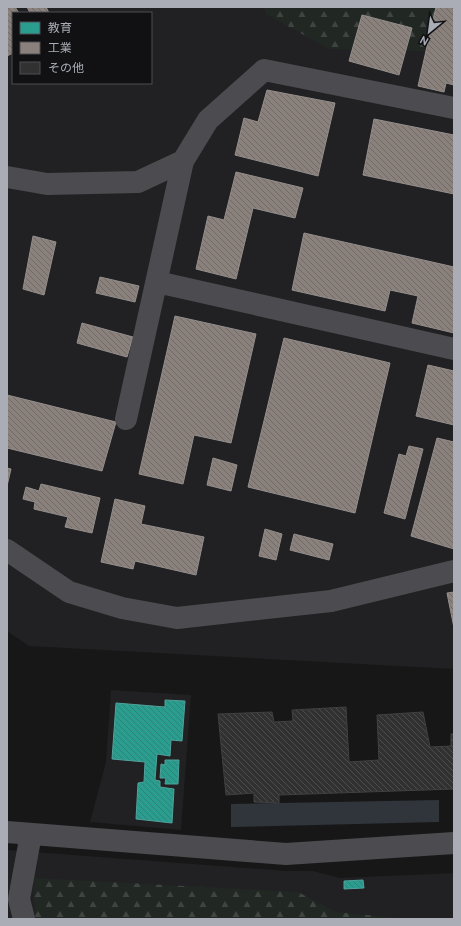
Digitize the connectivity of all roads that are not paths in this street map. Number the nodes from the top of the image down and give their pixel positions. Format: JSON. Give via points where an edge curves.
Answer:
{"nodes":[{"id":1,"x":454,"y":108,"type":"edge"},
{"id":2,"x":183,"y":161,"type":"junction"},
{"id":3,"x":7,"y":177,"type":"edge"},
{"id":4,"x":157,"y":282,"type":"junction"},
{"id":5,"x":454,"y":349,"type":"edge"},
{"id":6,"x":126,"y":419,"type":"dead end"},
{"id":7,"x":7,"y":550,"type":"edge"},
{"id":8,"x":454,"y":571,"type":"edge"},
{"id":9,"x":7,"y":832,"type":"edge"},
{"id":10,"x":31,"y":834,"type":"junction"},
{"id":11,"x":454,"y":843,"type":"edge"},
{"id":12,"x":24,"y":919,"type":"edge"}],
"edges":[{"from":1,"to":2,"type":"street","via":[[264,70],[208,120]]},
{"from":2,"to":3,"type":"street","via":[[138,182],[47,184]]},
{"from":2,"to":4,"type":"street"},
{"from":4,"to":5,"type":"street"},
{"from":4,"to":6,"type":"street"},
{"from":7,"to":8,"type":"street","via":[[69,592],[122,608],[177,618],[331,600]]},
{"from":9,"to":10,"type":"street"},
{"from":10,"to":11,"type":"street","via":[[286,854]]},
{"from":10,"to":12,"type":"street","via":[[19,899]]}]}
